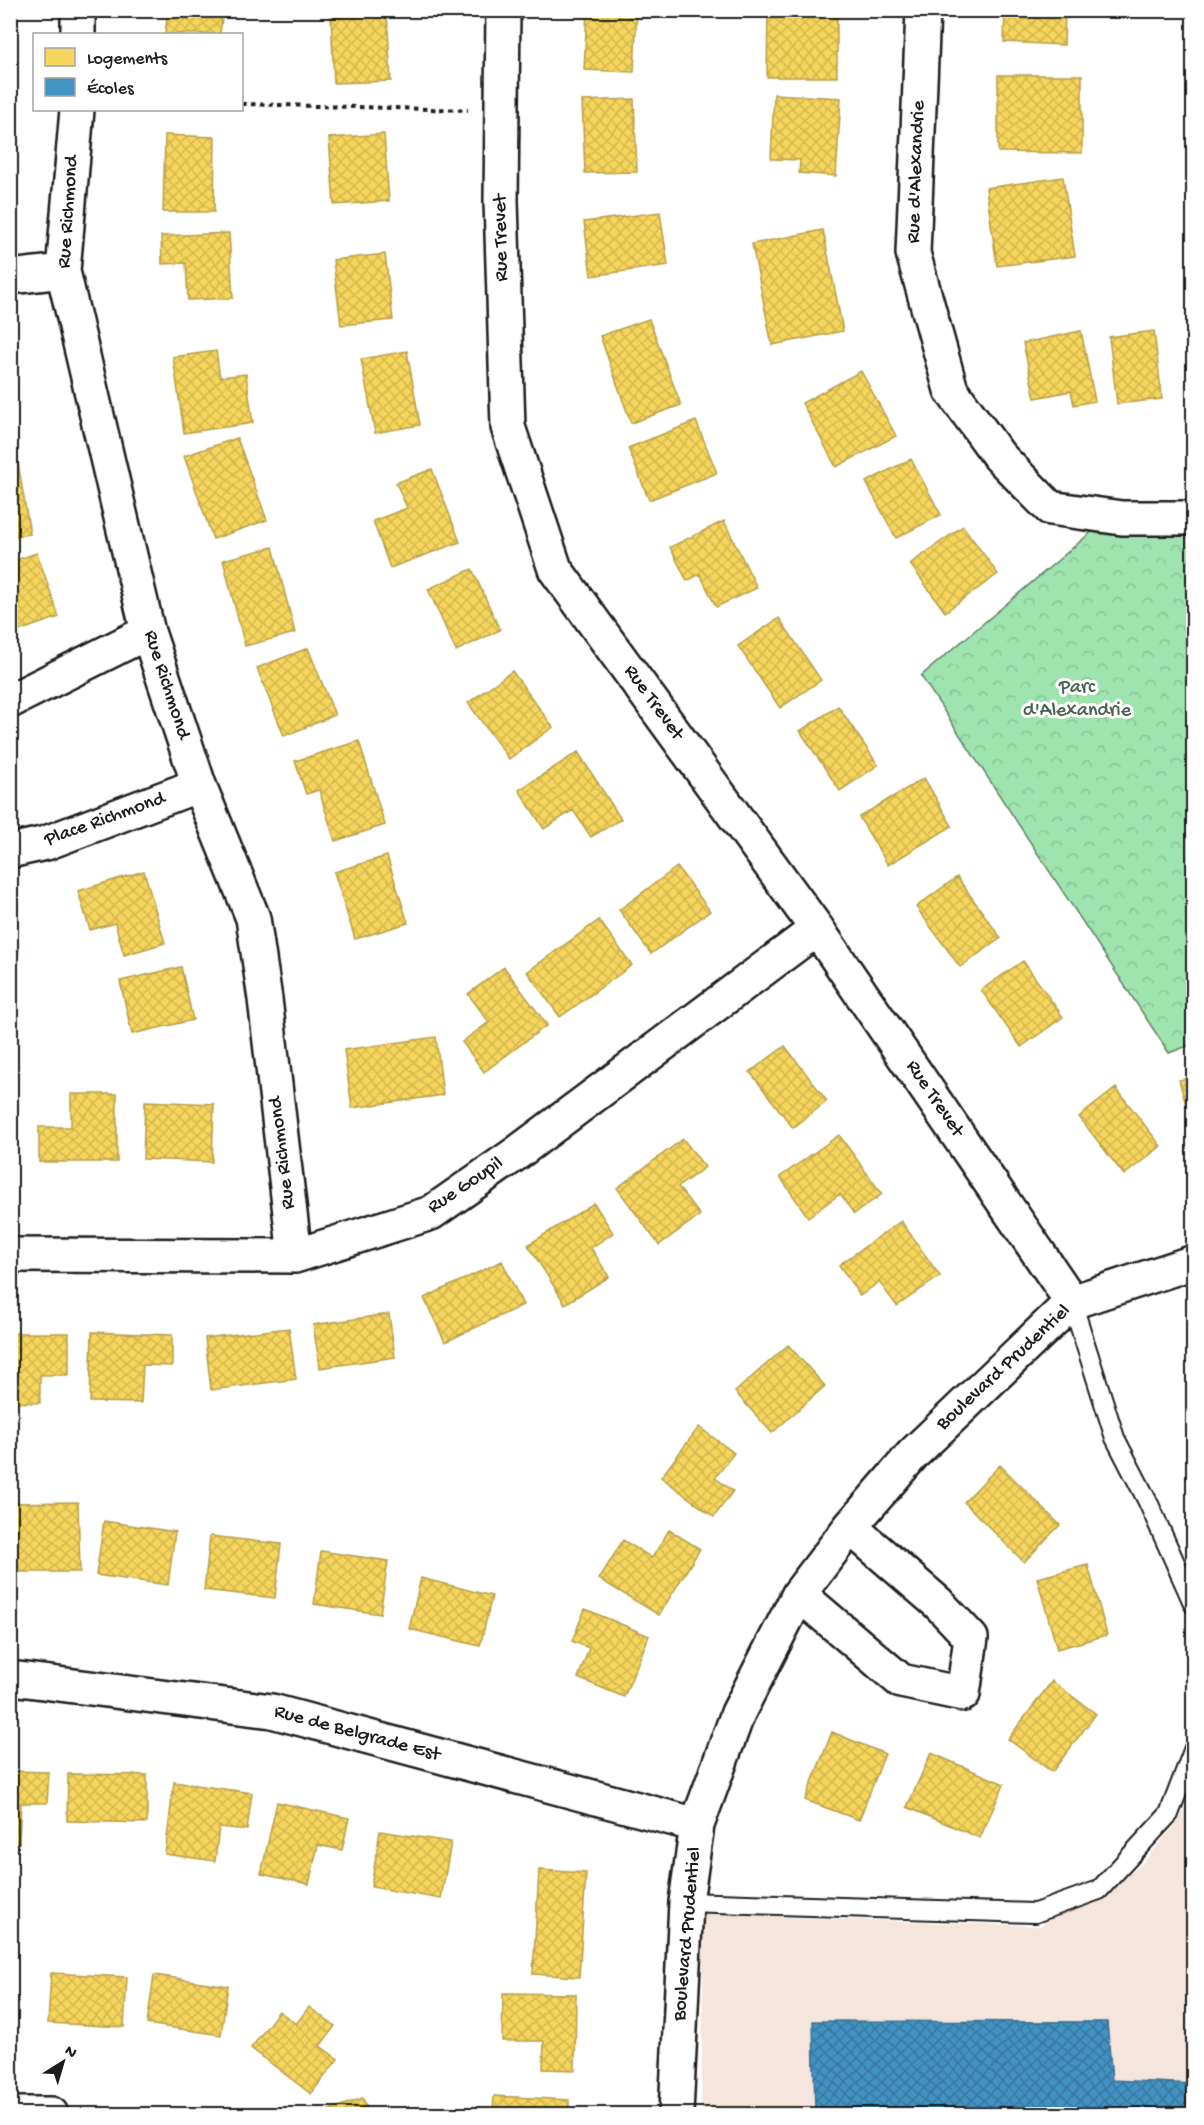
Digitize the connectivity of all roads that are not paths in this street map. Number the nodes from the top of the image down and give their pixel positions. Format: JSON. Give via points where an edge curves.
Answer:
{"nodes":[{"id":1,"x":78,"y":10,"type":"edge"},
{"id":2,"x":503,"y":10,"type":"edge"},
{"id":3,"x":923,"y":10,"type":"edge"},
{"id":4,"x":78,"y":33,"type":"edge"},
{"id":5,"x":77,"y":111,"type":"edge"},
{"id":6,"x":63,"y":271,"type":"junction"},
{"id":7,"x":10,"y":277,"type":"edge"},
{"id":8,"x":1194,"y":518,"type":"edge"},
{"id":9,"x":148,"y":632,"type":"junction"},
{"id":10,"x":10,"y":701,"type":"edge"},
{"id":11,"x":199,"y":785,"type":"junction"},
{"id":12,"x":10,"y":851,"type":"edge"},
{"id":13,"x":817,"y":929,"type":"junction"},
{"id":14,"x":10,"y":1255,"type":"edge"},
{"id":15,"x":295,"y":1256,"type":"junction"},
{"id":16,"x":1194,"y":1262,"type":"edge"},
{"id":17,"x":1072,"y":1302,"type":"junction"},
{"id":18,"x":850,"y":1527,"type":"junction"},
{"id":19,"x":798,"y":1594,"type":"junction"},
{"id":20,"x":1194,"y":1605,"type":"edge"},
{"id":21,"x":10,"y":1679,"type":"edge"},
{"id":22,"x":1194,"y":1748,"type":"edge"},
{"id":23,"x":697,"y":1825,"type":"junction"},
{"id":24,"x":686,"y":1902,"type":"junction"},
{"id":25,"x":10,"y":2114,"type":"edge"},
{"id":26,"x":51,"y":2115,"type":"edge"},
{"id":27,"x":676,"y":2115,"type":"edge"}],
"edges":[{"from":1,"to":4,"type":"street"},
{"from":2,"to":13,"type":"street","name":"Rue Trevet","via":[[501,201],[508,428],[555,569]]},
{"from":3,"to":8,"type":"street","name":"Rue d'Alexandrie","via":[[913,253],[951,390],[999,456],[1050,508],[1122,518]]},
{"from":5,"to":6,"type":"street","name":"Rue Richmond"},
{"from":6,"to":7,"type":"street"},
{"from":6,"to":9,"type":"street","name":"Rue Richmond"},
{"from":9,"to":10,"type":"street"},
{"from":9,"to":11,"type":"street","name":"Rue Richmond"},
{"from":11,"to":12,"type":"street","name":"Place Richmond","via":[[46,843]]},
{"from":11,"to":15,"type":"street","name":"Rue Richmond","via":[[253,918]]},
{"from":13,"to":15,"type":"street","name":"Rue Goupil","via":[[431,1213]]},
{"from":13,"to":17,"type":"street","name":"Rue Trevet"},
{"from":14,"to":15,"type":"street","name":"Rue Goupil"},
{"from":16,"to":17,"type":"street","name":"Boulevard Prudentiel"},
{"from":17,"to":18,"type":"street","name":"Boulevard Prudentiel","via":[[913,1454]]},
{"from":17,"to":20,"type":"lane","via":[[1115,1438]]},
{"from":18,"to":19,"type":"street","name":"Boulevard Prudentiel"},
{"from":18,"to":19,"type":"street","via":[[938,1603],[971,1638],[963,1694],[901,1681]]},
{"from":19,"to":23,"type":"street","name":"Boulevard Prudentiel","via":[[738,1713]]},
{"from":21,"to":23,"type":"street","name":"Rue de Belgrade Est","via":[[272,1711]]},
{"from":22,"to":24,"type":"lane","via":[[1169,1814],[1099,1890],[1035,1914]]},
{"from":23,"to":24,"type":"street","name":"Boulevard Prudentiel"},
{"from":24,"to":27,"type":"street","name":"Boulevard Prudentiel"},
{"from":25,"to":26,"type":"street"}]}
